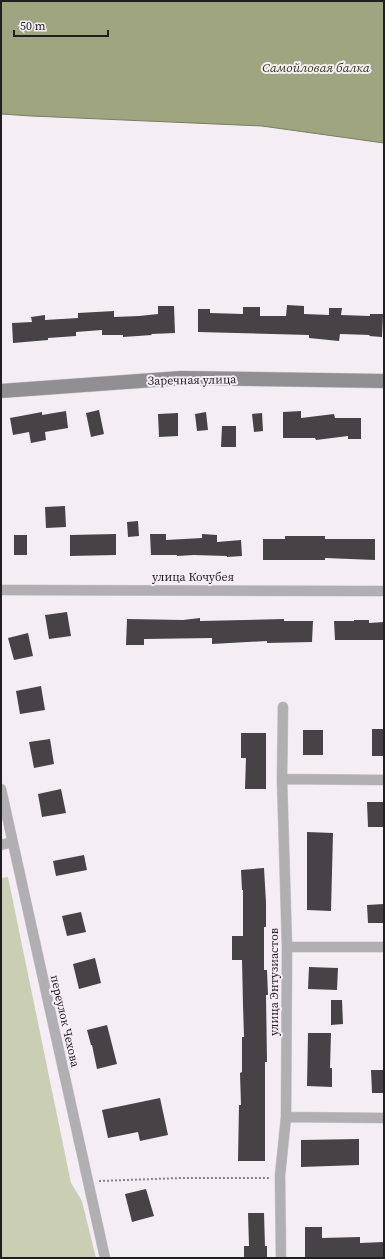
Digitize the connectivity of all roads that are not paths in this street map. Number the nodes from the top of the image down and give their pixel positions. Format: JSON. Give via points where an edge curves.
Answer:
{"nodes":[{"id":1,"x":384,"y":381,"type":"edge"},
{"id":2,"x":1,"y":391,"type":"edge"},
{"id":3,"x":1,"y":590,"type":"edge"},
{"id":4,"x":384,"y":591,"type":"edge"},
{"id":5,"x":283,"y":707,"type":"dead end"},
{"id":6,"x":282,"y":779,"type":"junction"},
{"id":7,"x":384,"y":780,"type":"edge"},
{"id":8,"x":1,"y":789,"type":"edge"},
{"id":9,"x":12,"y":842,"type":"junction"},
{"id":10,"x":1,"y":845,"type":"edge"},
{"id":11,"x":288,"y":946,"type":"junction"},
{"id":12,"x":384,"y":947,"type":"edge"},
{"id":13,"x":286,"y":1117,"type":"junction"},
{"id":14,"x":384,"y":1118,"type":"edge"},
{"id":15,"x":105,"y":1258,"type":"edge"},
{"id":16,"x":281,"y":1258,"type":"edge"}],
"edges":[{"from":1,"to":2,"type":"main road","name":"Заречная улица","via":[[181,378]]},
{"from":3,"to":4,"type":"street","name":"улица Кочубея"},
{"from":5,"to":6,"type":"street","name":"улица Энтузиастов"},
{"from":6,"to":7,"type":"street"},
{"from":6,"to":11,"type":"street","name":"улица Энтузиастов"},
{"from":8,"to":9,"type":"street","name":"переулок Чехова"},
{"from":9,"to":10,"type":"street"},
{"from":9,"to":15,"type":"street","name":"переулок Чехова"},
{"from":11,"to":12,"type":"street"},
{"from":11,"to":13,"type":"street","name":"улица Энтузиастов"},
{"from":13,"to":14,"type":"street"},
{"from":13,"to":16,"type":"street","name":"улица Энтузиастов","via":[[280,1178]]}]}
